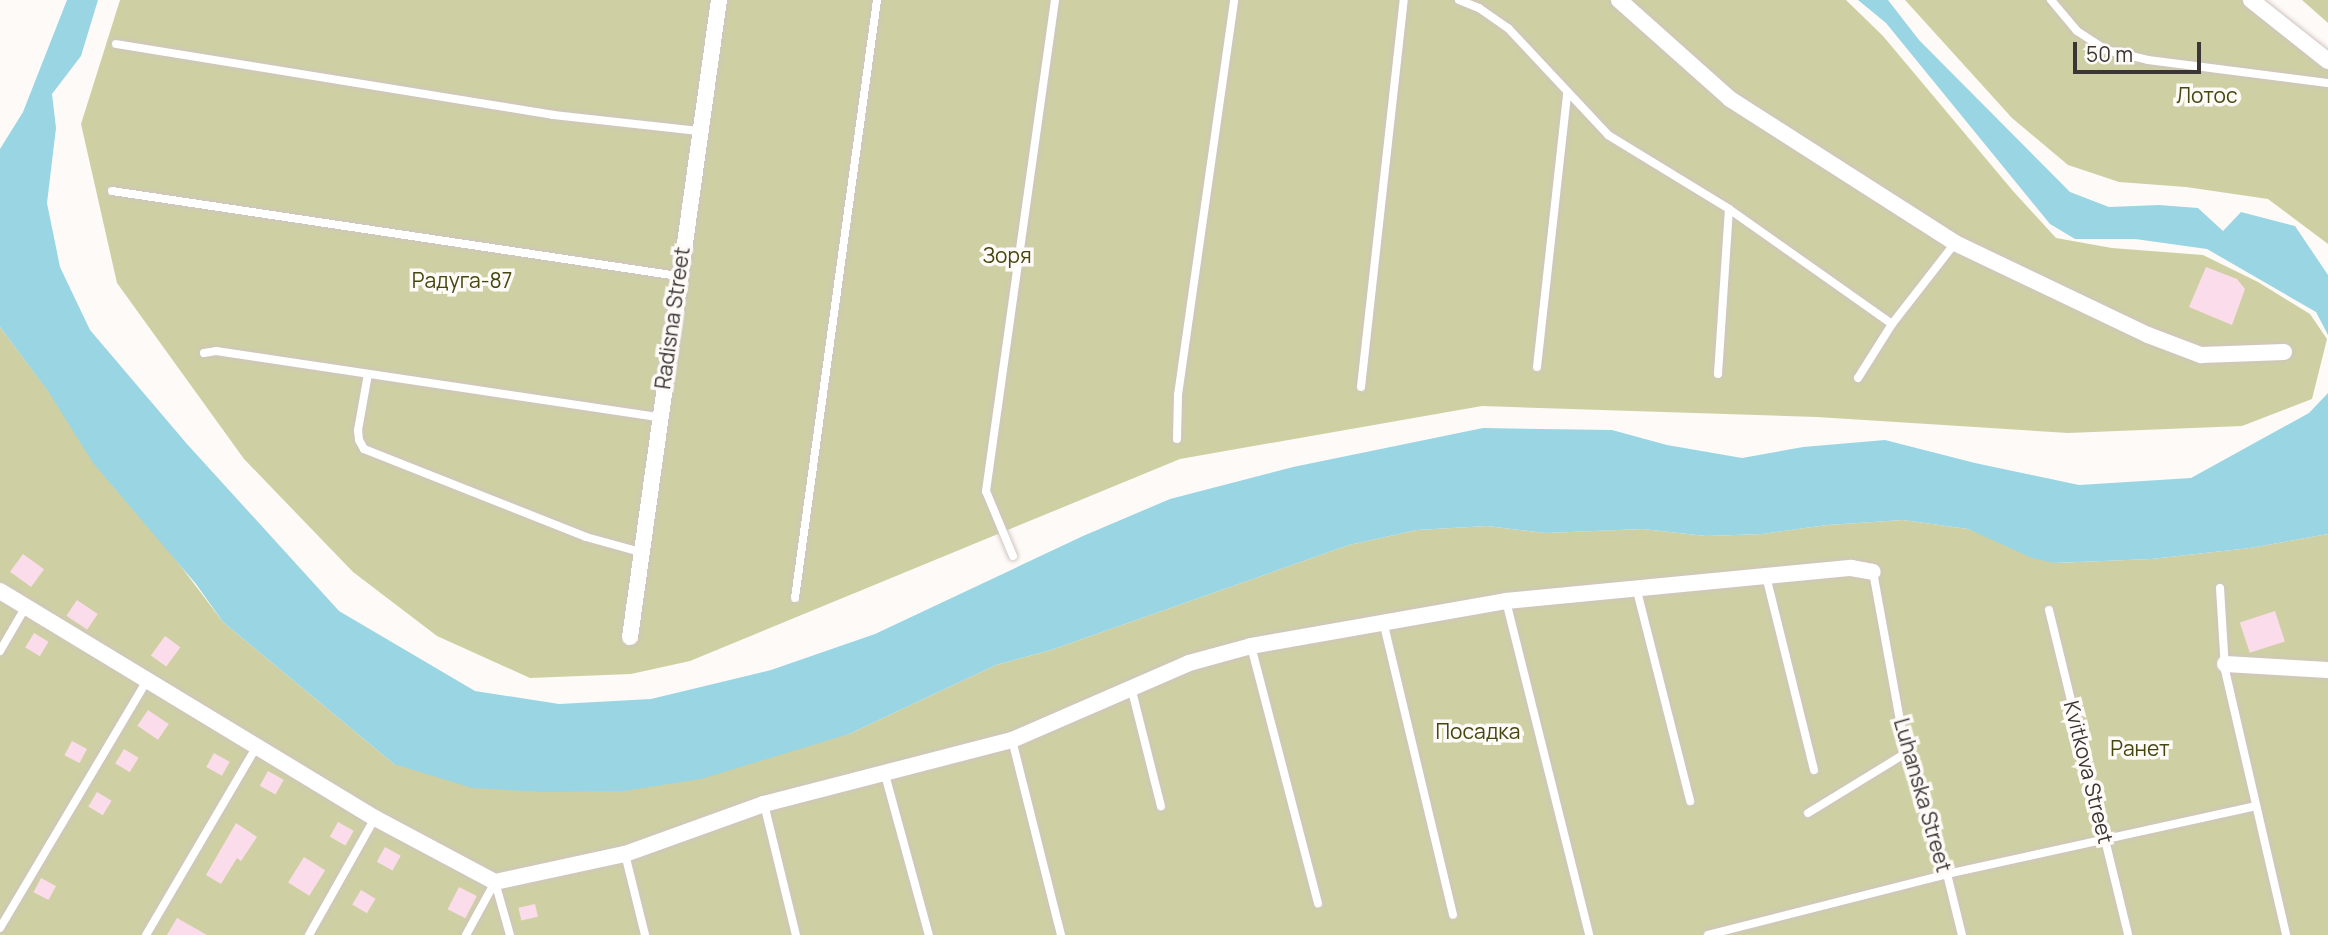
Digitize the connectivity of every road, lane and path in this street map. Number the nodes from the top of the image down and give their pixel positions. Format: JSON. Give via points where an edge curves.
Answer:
{"nodes":[{"id":1,"x":719,"y":0,"type":"edge"},
{"id":2,"x":877,"y":0,"type":"edge"},
{"id":3,"x":1055,"y":0,"type":"edge"},
{"id":4,"x":1234,"y":0,"type":"edge"},
{"id":5,"x":1404,"y":0,"type":"edge"},
{"id":6,"x":1459,"y":0,"type":"edge"},
{"id":7,"x":1619,"y":0,"type":"edge"},
{"id":8,"x":2052,"y":0,"type":"edge"},
{"id":9,"x":2251,"y":0,"type":"edge"},
{"id":10,"x":116,"y":44,"type":"dead end"},
{"id":11,"x":2328,"y":61,"type":"edge"},
{"id":12,"x":2328,"y":83,"type":"edge"},
{"id":13,"x":1567,"y":94,"type":"junction"},
{"id":14,"x":699,"y":131,"type":"junction"},
{"id":15,"x":112,"y":191,"type":"dead end"},
{"id":16,"x":1729,"y":209,"type":"junction"},
{"id":17,"x":1955,"y":243,"type":"junction"},
{"id":18,"x":678,"y":276,"type":"junction"},
{"id":19,"x":1892,"y":324,"type":"junction"},
{"id":20,"x":2284,"y":352,"type":"dead end"},
{"id":21,"x":204,"y":353,"type":"dead end"},
{"id":22,"x":1537,"y":367,"type":"dead end"},
{"id":23,"x":368,"y":374,"type":"junction"},
{"id":24,"x":1718,"y":374,"type":"dead end"},
{"id":25,"x":1858,"y":378,"type":"dead end"},
{"id":26,"x":1361,"y":387,"type":"dead end"},
{"id":27,"x":659,"y":417,"type":"junction"},
{"id":28,"x":1177,"y":439,"type":"dead end"},
{"id":29,"x":640,"y":552,"type":"junction"},
{"id":30,"x":1013,"y":556,"type":"dead end"},
{"id":31,"x":1873,"y":572,"type":"joint"},
{"id":32,"x":1766,"y":575,"type":"junction"},
{"id":33,"x":1636,"y":587,"type":"junction"},
{"id":34,"x":2220,"y":588,"type":"dead end"},
{"id":35,"x":0,"y":591,"type":"edge"},
{"id":36,"x":795,"y":598,"type":"dead end"},
{"id":37,"x":1506,"y":601,"type":"junction"},
{"id":38,"x":25,"y":608,"type":"junction"},
{"id":39,"x":2049,"y":610,"type":"dead end"},
{"id":40,"x":1383,"y":621,"type":"junction"},
{"id":41,"x":630,"y":637,"type":"dead end"},
{"id":42,"x":1251,"y":646,"type":"junction"},
{"id":43,"x":0,"y":651,"type":"edge"},
{"id":44,"x":2225,"y":664,"type":"junction"},
{"id":45,"x":2328,"y":670,"type":"edge"},
{"id":46,"x":148,"y":679,"type":"junction"},
{"id":47,"x":1131,"y":687,"type":"junction"},
{"id":48,"x":1012,"y":740,"type":"junction"},
{"id":49,"x":257,"y":746,"type":"junction"},
{"id":50,"x":1906,"y":753,"type":"junction"},
{"id":51,"x":1814,"y":770,"type":"dead end"},
{"id":52,"x":884,"y":771,"type":"junction"},
{"id":53,"x":1690,"y":801,"type":"dead end"},
{"id":54,"x":764,"y":804,"type":"junction"},
{"id":55,"x":1161,"y":806,"type":"dead end"},
{"id":56,"x":2255,"y":806,"type":"junction"},
{"id":57,"x":1808,"y":813,"type":"dead end"},
{"id":58,"x":375,"y":818,"type":"junction"},
{"id":59,"x":2105,"y":839,"type":"junction"},
{"id":60,"x":625,"y":854,"type":"junction"},
{"id":61,"x":1947,"y":874,"type":"junction"},
{"id":62,"x":495,"y":882,"type":"junction"},
{"id":63,"x":1318,"y":904,"type":"dead end"},
{"id":64,"x":1453,"y":915,"type":"dead end"},
{"id":65,"x":0,"y":928,"type":"edge"},
{"id":66,"x":146,"y":935,"type":"edge"},
{"id":67,"x":309,"y":935,"type":"edge"},
{"id":68,"x":466,"y":935,"type":"edge"},
{"id":69,"x":510,"y":935,"type":"edge"},
{"id":70,"x":645,"y":935,"type":"edge"},
{"id":71,"x":796,"y":935,"type":"edge"},
{"id":72,"x":929,"y":935,"type":"edge"},
{"id":73,"x":1061,"y":935,"type":"edge"},
{"id":74,"x":1590,"y":935,"type":"edge"},
{"id":75,"x":1709,"y":935,"type":"edge"},
{"id":76,"x":1962,"y":935,"type":"edge"},
{"id":77,"x":2128,"y":935,"type":"edge"},
{"id":78,"x":2286,"y":935,"type":"edge"}],
"edges":[{"from":1,"to":14,"type":"street","name":"Radisna Street"},
{"from":2,"to":36,"type":"lane"},
{"from":3,"to":30,"type":"lane","via":[[986,491]]},
{"from":4,"to":28,"type":"lane","via":[[1178,395]]},
{"from":5,"to":26,"type":"lane"},
{"from":6,"to":13,"type":"lane","via":[[1508,28]]},
{"from":7,"to":17,"type":"street","via":[[1730,99]]},
{"from":8,"to":12,"type":"lane","via":[[2077,31],[2106,50],[2148,60]]},
{"from":9,"to":11,"type":"street"},
{"from":10,"to":14,"type":"lane","via":[[553,115]]},
{"from":13,"to":16,"type":"lane","via":[[1608,135]]},
{"from":13,"to":22,"type":"lane"},
{"from":14,"to":18,"type":"street","name":"Radisna Street"},
{"from":15,"to":18,"type":"lane"},
{"from":16,"to":19,"type":"lane"},
{"from":16,"to":24,"type":"lane"},
{"from":17,"to":19,"type":"lane"},
{"from":17,"to":20,"type":"street","via":[[2200,355]]},
{"from":18,"to":27,"type":"street","name":"Radisna Street"},
{"from":19,"to":25,"type":"lane"},
{"from":21,"to":23,"type":"lane","via":[[216,351]]},
{"from":23,"to":27,"type":"lane"},
{"from":23,"to":29,"type":"lane","via":[[358,430],[364,449],[586,537]]},
{"from":27,"to":29,"type":"street","name":"Radisna Street"},
{"from":29,"to":41,"type":"street","name":"Radisna Street"},
{"from":31,"to":32,"type":"street","via":[[1851,568]]},
{"from":31,"to":50,"type":"lane","name":"Luhanska Street"},
{"from":32,"to":33,"type":"street"},
{"from":32,"to":51,"type":"lane"},
{"from":33,"to":37,"type":"street"},
{"from":33,"to":53,"type":"lane"},
{"from":34,"to":44,"type":"lane"},
{"from":35,"to":38,"type":"street"},
{"from":37,"to":40,"type":"street"},
{"from":37,"to":74,"type":"lane"},
{"from":38,"to":43,"type":"lane"},
{"from":38,"to":46,"type":"street"},
{"from":39,"to":59,"type":"lane","name":"Kvitkova Street"},
{"from":40,"to":42,"type":"street"},
{"from":40,"to":64,"type":"lane"},
{"from":42,"to":47,"type":"street","via":[[1189,663]]},
{"from":42,"to":63,"type":"lane"},
{"from":44,"to":45,"type":"street"},
{"from":44,"to":56,"type":"lane"},
{"from":46,"to":49,"type":"street"},
{"from":46,"to":65,"type":"lane"},
{"from":47,"to":48,"type":"street"},
{"from":47,"to":55,"type":"lane"},
{"from":48,"to":52,"type":"street"},
{"from":48,"to":73,"type":"lane"},
{"from":49,"to":58,"type":"street"},
{"from":49,"to":66,"type":"lane"},
{"from":50,"to":57,"type":"lane"},
{"from":50,"to":61,"type":"lane","name":"Luhanska Street"},
{"from":52,"to":54,"type":"street"},
{"from":52,"to":72,"type":"lane"},
{"from":54,"to":60,"type":"street"},
{"from":54,"to":71,"type":"lane"},
{"from":56,"to":59,"type":"lane"},
{"from":56,"to":78,"type":"lane"},
{"from":58,"to":62,"type":"street"},
{"from":58,"to":67,"type":"lane"},
{"from":59,"to":61,"type":"lane"},
{"from":59,"to":77,"type":"lane","name":"Kvitkova Street"},
{"from":60,"to":62,"type":"street"},
{"from":60,"to":70,"type":"lane"},
{"from":61,"to":75,"type":"lane"},
{"from":61,"to":76,"type":"lane","name":"Luhanska Street"},
{"from":62,"to":68,"type":"lane"},
{"from":62,"to":69,"type":"lane"}]}
